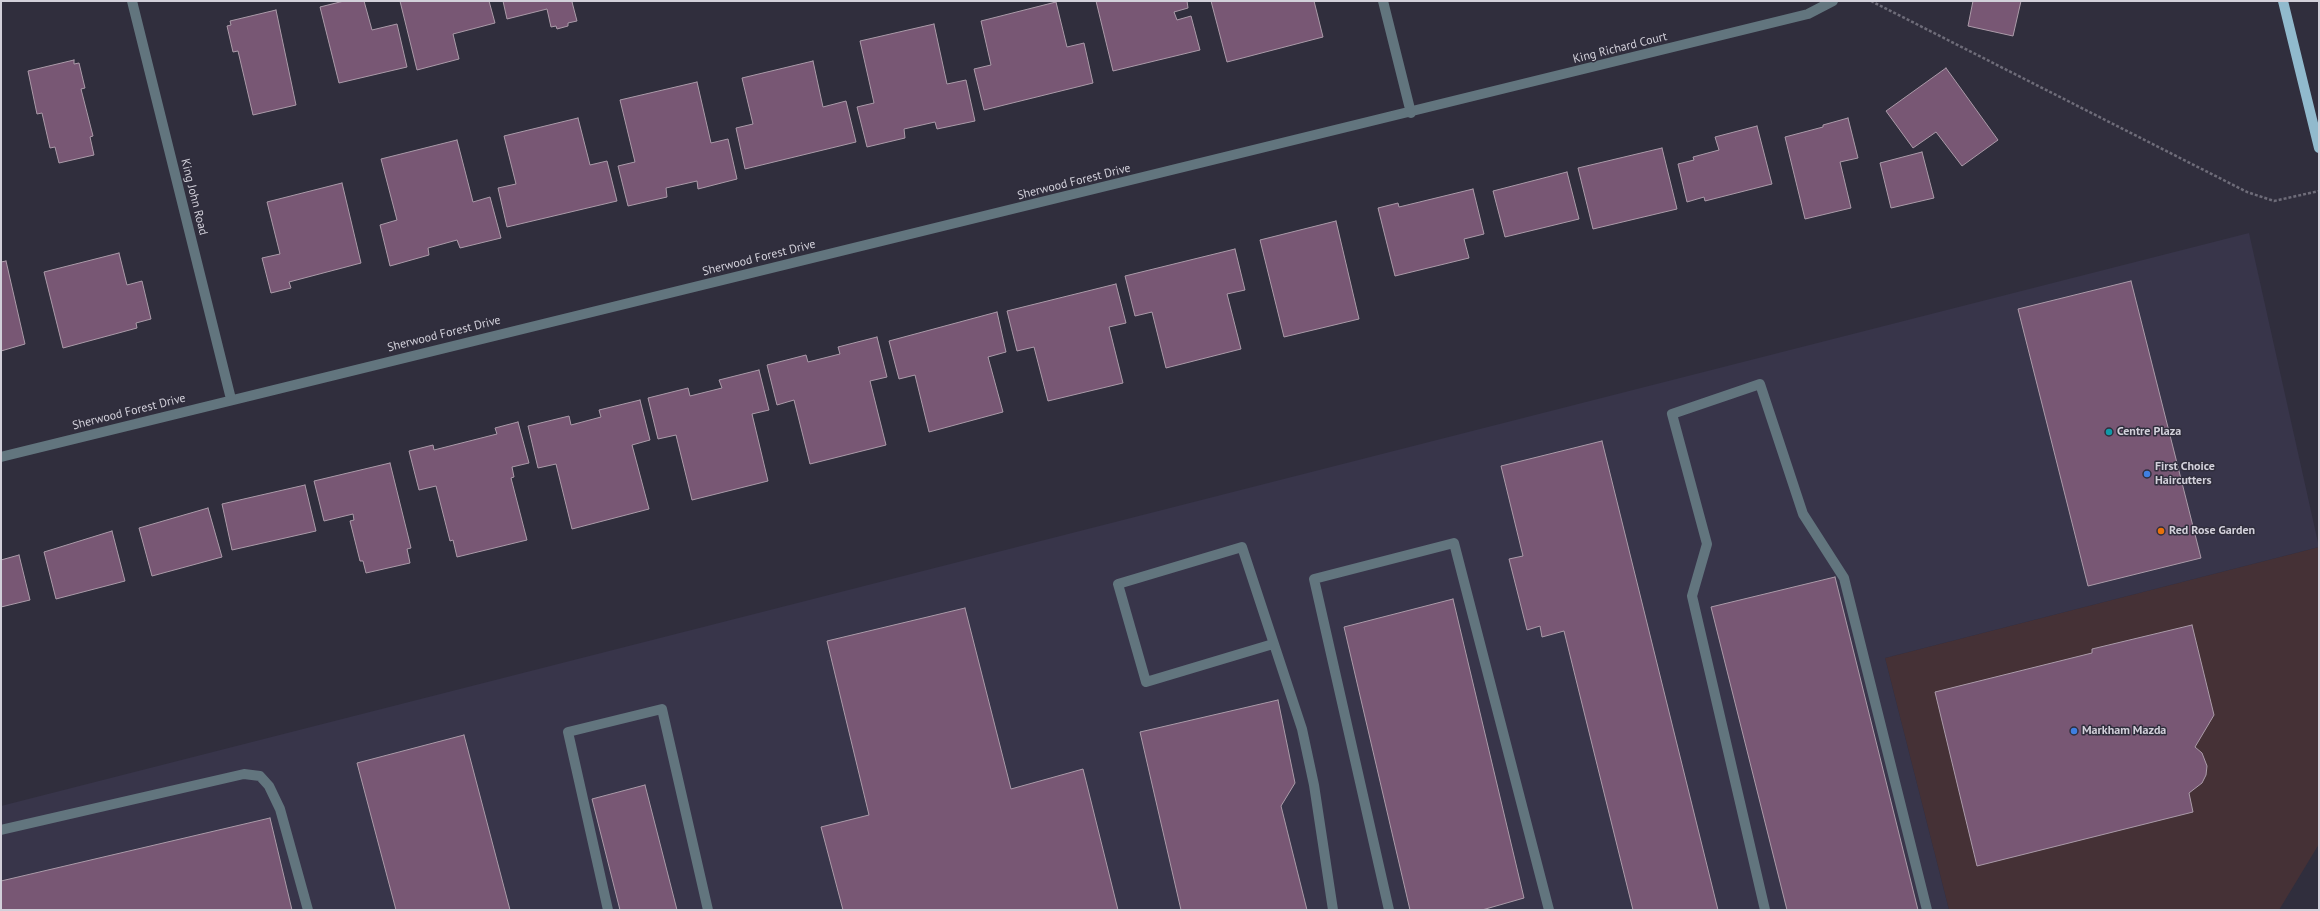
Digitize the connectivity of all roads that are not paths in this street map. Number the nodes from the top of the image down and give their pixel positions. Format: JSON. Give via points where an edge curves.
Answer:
{"nodes":[{"id":1,"x":132,"y":1,"type":"edge"},
{"id":2,"x":1383,"y":1,"type":"edge"},
{"id":3,"x":1833,"y":1,"type":"edge"},
{"id":4,"x":2283,"y":1,"type":"edge"},
{"id":5,"x":1411,"y":113,"type":"junction"},
{"id":6,"x":2319,"y":148,"type":"edge"},
{"id":7,"x":231,"y":400,"type":"junction"},
{"id":8,"x":1,"y":457,"type":"edge"},
{"id":9,"x":1272,"y":644,"type":"junction"},
{"id":10,"x":1,"y":830,"type":"edge"},
{"id":11,"x":308,"y":910,"type":"edge"},
{"id":12,"x":608,"y":910,"type":"edge"},
{"id":13,"x":708,"y":910,"type":"edge"},
{"id":14,"x":1333,"y":910,"type":"edge"},
{"id":15,"x":1389,"y":910,"type":"edge"},
{"id":16,"x":1549,"y":910,"type":"edge"},
{"id":17,"x":1765,"y":910,"type":"edge"},
{"id":18,"x":1927,"y":910,"type":"edge"}],
"edges":[{"from":1,"to":7,"type":"street","name":"King John Road"},
{"from":2,"to":5,"type":"street"},
{"from":3,"to":5,"type":"street","name":"King Richard Court","via":[[1808,14]]},
{"from":4,"to":6,"type":"main road"},
{"from":5,"to":7,"type":"street","name":"Sherwood Forest Drive"},
{"from":7,"to":8,"type":"street","name":"Sherwood Forest Drive"},
{"from":9,"to":9,"type":"street","via":[[1242,547],[1118,584],[1146,682]]},
{"from":9,"to":14,"type":"street","via":[[1302,729],[1314,785]]},
{"from":10,"to":11,"type":"street","via":[[244,774],[260,776],[280,809]]},
{"from":12,"to":13,"type":"street","via":[[568,732],[662,709]]},
{"from":15,"to":16,"type":"street","via":[[1314,579],[1454,543]]},
{"from":17,"to":18,"type":"street","via":[[1692,596],[1707,544],[1672,414],[1760,384],[1802,514],[1844,578]]}]}
